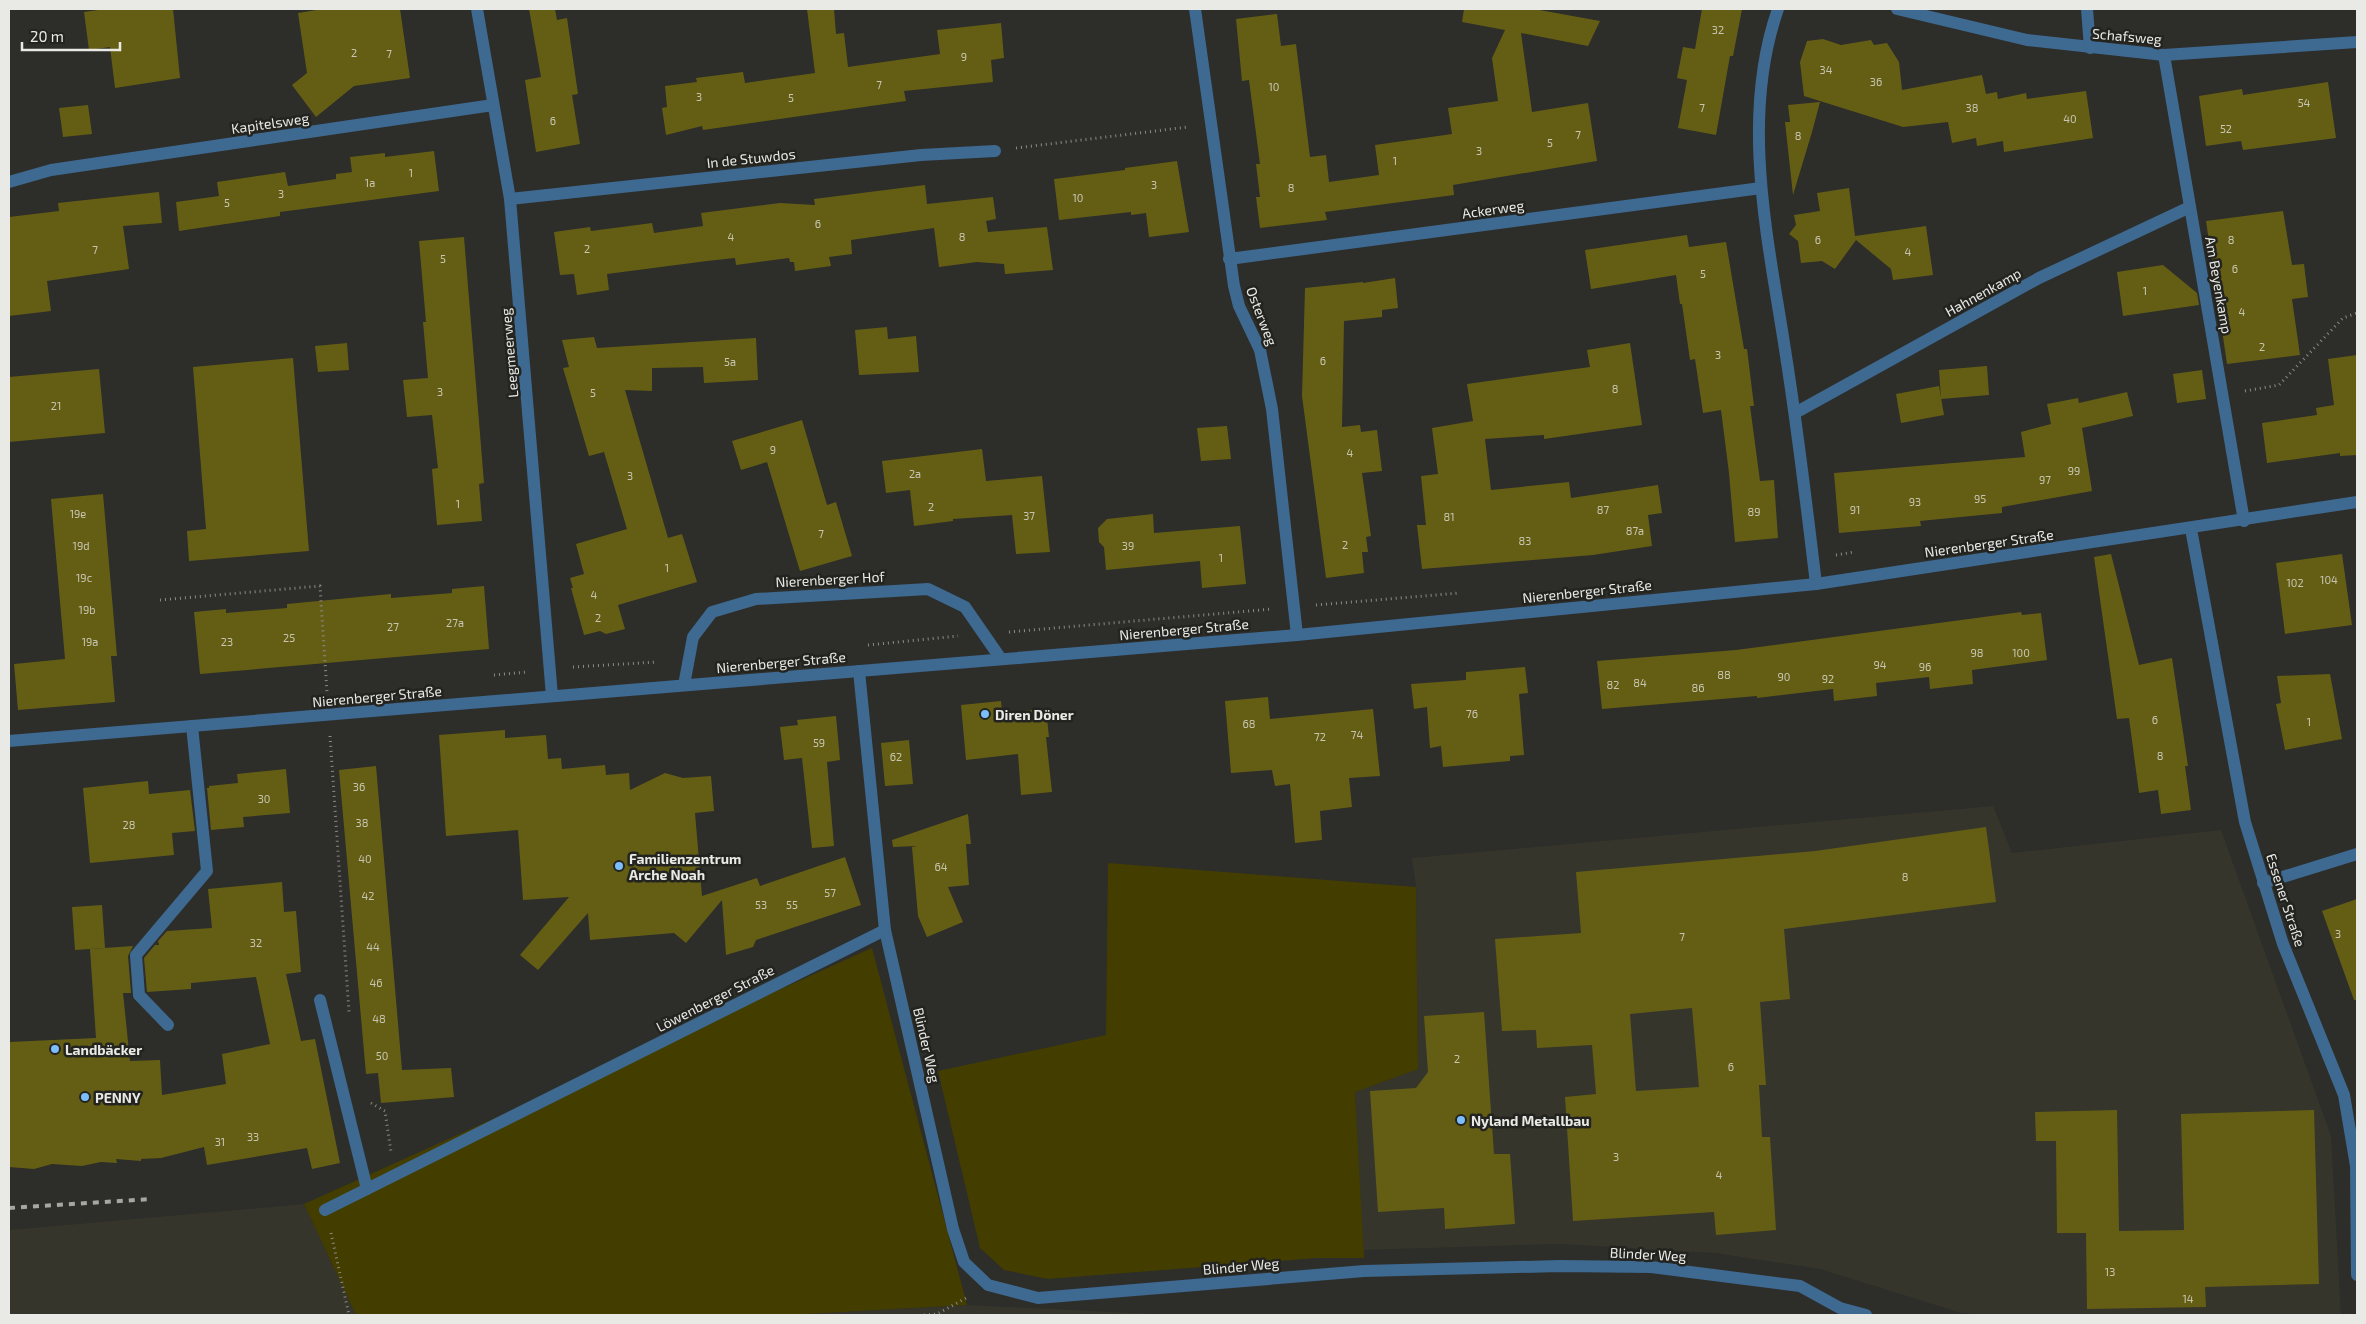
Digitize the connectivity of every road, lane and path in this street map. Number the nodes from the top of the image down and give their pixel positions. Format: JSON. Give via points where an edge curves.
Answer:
{"nodes":[{"id":1,"x":476,"y":9,"type":"edge"},
{"id":2,"x":1195,"y":9,"type":"edge"},
{"id":3,"x":1778,"y":9,"type":"edge"},
{"id":4,"x":1897,"y":9,"type":"edge"},
{"id":5,"x":2087,"y":9,"type":"edge"},
{"id":6,"x":2357,"y":42,"type":"edge"},
{"id":7,"x":2090,"y":48,"type":"junction"},
{"id":8,"x":2164,"y":54,"type":"junction"},
{"id":9,"x":493,"y":105,"type":"junction"},
{"id":10,"x":1211,"y":124,"type":"junction"},
{"id":11,"x":995,"y":151,"type":"joint"},
{"id":12,"x":9,"y":182,"type":"edge"},
{"id":13,"x":1761,"y":188,"type":"junction"},
{"id":14,"x":510,"y":199,"type":"junction"},
{"id":15,"x":2190,"y":207,"type":"junction"},
{"id":16,"x":1230,"y":259,"type":"junction"},
{"id":17,"x":2357,"y":313,"type":"edge"},
{"id":18,"x":2222,"y":395,"type":"junction"},
{"id":19,"x":1795,"y":413,"type":"junction"},
{"id":20,"x":2357,"y":502,"type":"edge"},
{"id":21,"x":2244,"y":521,"type":"junction"},
{"id":22,"x":2191,"y":529,"type":"junction"},
{"id":23,"x":1860,"y":552,"type":"dead end"},
{"id":24,"x":1813,"y":558,"type":"junction"},
{"id":25,"x":1816,"y":584,"type":"junction"},
{"id":26,"x":1461,"y":593,"type":"dead end"},
{"id":27,"x":160,"y":600,"type":"dead end"},
{"id":28,"x":1294,"y":607,"type":"junction"},
{"id":29,"x":984,"y":634,"type":"junction"},
{"id":30,"x":1297,"y":635,"type":"junction"},
{"id":31,"x":866,"y":645,"type":"dead end"},
{"id":32,"x":1001,"y":659,"type":"junction"},
{"id":33,"x":689,"y":660,"type":"junction"},
{"id":34,"x":550,"y":670,"type":"junction"},
{"id":35,"x":859,"y":671,"type":"junction"},
{"id":36,"x":486,"y":676,"type":"dead end"},
{"id":37,"x":684,"y":685,"type":"junction"},
{"id":38,"x":327,"y":690,"type":"junction"},
{"id":39,"x":336,"y":690,"type":"dead end"},
{"id":40,"x":319,"y":691,"type":"dead end"},
{"id":41,"x":552,"y":696,"type":"junction"},
{"id":42,"x":329,"y":715,"type":"junction"},
{"id":43,"x":192,"y":726,"type":"junction"},
{"id":44,"x":9,"y":741,"type":"edge"},
{"id":45,"x":2357,"y":854,"type":"edge"},
{"id":46,"x":2263,"y":883,"type":"junction"},
{"id":47,"x":885,"y":930,"type":"junction"},
{"id":48,"x":320,"y":1000,"type":"dead end"},
{"id":49,"x":349,"y":1022,"type":"dead end"},
{"id":50,"x":168,"y":1025,"type":"dead end"},
{"id":51,"x":369,"y":1095,"type":"dead end"},
{"id":52,"x":394,"y":1175,"type":"junction"},
{"id":53,"x":367,"y":1189,"type":"junction"},
{"id":54,"x":325,"y":1210,"type":"joint"},
{"id":55,"x":2357,"y":1275,"type":"edge"},
{"id":56,"x":988,"y":1286,"type":"junction"},
{"id":57,"x":349,"y":1315,"type":"edge"},
{"id":58,"x":924,"y":1315,"type":"edge"},
{"id":59,"x":1866,"y":1315,"type":"edge"}],
"edges":[{"from":1,"to":9,"type":"street","name":"Leegmeerweg"},
{"from":2,"to":10,"type":"street","name":"Osterweg"},
{"from":3,"to":13,"type":"street","via":[[1759,96]]},
{"from":4,"to":7,"type":"street","name":"Schafsweg","via":[[2027,40]]},
{"from":5,"to":7,"type":"street"},
{"from":6,"to":8,"type":"street","name":"Schafsweg"},
{"from":7,"to":8,"type":"street","name":"Schafsweg"},
{"from":8,"to":15,"type":"street","name":"Am Beyenkamp"},
{"from":9,"to":12,"type":"street","name":"Kapitelsweg","via":[[51,170]]},
{"from":9,"to":14,"type":"street","name":"Leegmeerweg"},
{"from":10,"to":11,"type":"path"},
{"from":10,"to":16,"type":"street","name":"Osterweg"},
{"from":11,"to":14,"type":"street","name":"In de Stuwdos","via":[[920,155]]},
{"from":13,"to":16,"type":"street","name":"Ackerweg"},
{"from":13,"to":19,"type":"street"},
{"from":14,"to":34,"type":"street","name":"Leegmeerweg"},
{"from":15,"to":18,"type":"street","name":"Am Beyenkamp"},
{"from":15,"to":19,"type":"street","name":"Hahnenkamp","via":[[2038,278]]},
{"from":16,"to":28,"type":"street","name":"Osterweg","via":[[1239,306],[1260,350],[1272,409]]},
{"from":17,"to":18,"type":"path","via":[[2343,318],[2280,385]]},
{"from":18,"to":21,"type":"street","name":"Am Beyenkamp"},
{"from":19,"to":24,"type":"street"},
{"from":20,"to":21,"type":"street","name":"Nierenberger Straße"},
{"from":21,"to":22,"type":"street","name":"Nierenberger Straße"},
{"from":22,"to":25,"type":"street","name":"Nierenberger Straße"},
{"from":22,"to":46,"type":"street","name":"Essener Straße","via":[[2245,822]]},
{"from":23,"to":24,"type":"path"},
{"from":24,"to":25,"type":"street"},
{"from":25,"to":30,"type":"street","name":"Nierenberger Straße"},
{"from":26,"to":28,"type":"path"},
{"from":27,"to":38,"type":"path","via":[[320,586]]},
{"from":28,"to":29,"type":"path"},
{"from":28,"to":30,"type":"street","name":"Osterweg"},
{"from":29,"to":31,"type":"path"},
{"from":29,"to":32,"type":"street","name":"Nierenberger Hof"},
{"from":29,"to":33,"type":"street","name":"Nierenberger Hof","via":[[965,607],[928,589],[756,599],[712,612],[693,637]]},
{"from":30,"to":32,"type":"street","name":"Nierenberger Straße"},
{"from":32,"to":35,"type":"street","name":"Nierenberger Straße"},
{"from":33,"to":34,"type":"path"},
{"from":33,"to":37,"type":"street","name":"Nierenberger Hof"},
{"from":34,"to":36,"type":"path"},
{"from":34,"to":41,"type":"street","name":"Leegmeerweg"},
{"from":35,"to":37,"type":"street","name":"Nierenberger Straße"},
{"from":35,"to":47,"type":"street"},
{"from":37,"to":41,"type":"street","name":"Nierenberger Straße"},
{"from":38,"to":39,"type":"path"},
{"from":38,"to":40,"type":"path"},
{"from":38,"to":42,"type":"path"},
{"from":41,"to":42,"type":"street","name":"Nierenberger Straße"},
{"from":42,"to":43,"type":"street","name":"Nierenberger Straße"},
{"from":42,"to":49,"type":"path"},
{"from":43,"to":44,"type":"street","name":"Nierenberger Straße"},
{"from":43,"to":50,"type":"street","via":[[207,871],[136,954],[139,995]]},
{"from":45,"to":46,"type":"street"},
{"from":46,"to":55,"type":"street","name":"Essener Straße","via":[[2344,1095],[2356,1166]]},
{"from":47,"to":52,"type":"street","name":"Löwenberger Straße"},
{"from":47,"to":56,"type":"street","name":"Blinder Weg","via":[[953,1229],[964,1262]]},
{"from":48,"to":53,"type":"street"},
{"from":51,"to":52,"type":"path","via":[[371,1104],[386,1111]]},
{"from":52,"to":53,"type":"street","name":"Löwenberger Straße"},
{"from":53,"to":54,"type":"street","name":"Löwenberger Straße"},
{"from":54,"to":57,"type":"path"},
{"from":56,"to":58,"type":"path","via":[[937,1314]]},
{"from":56,"to":59,"type":"street","name":"Blinder Weg","via":[[1038,1298],[1374,1270],[1651,1267],[1800,1286],[1840,1308]]}]}
